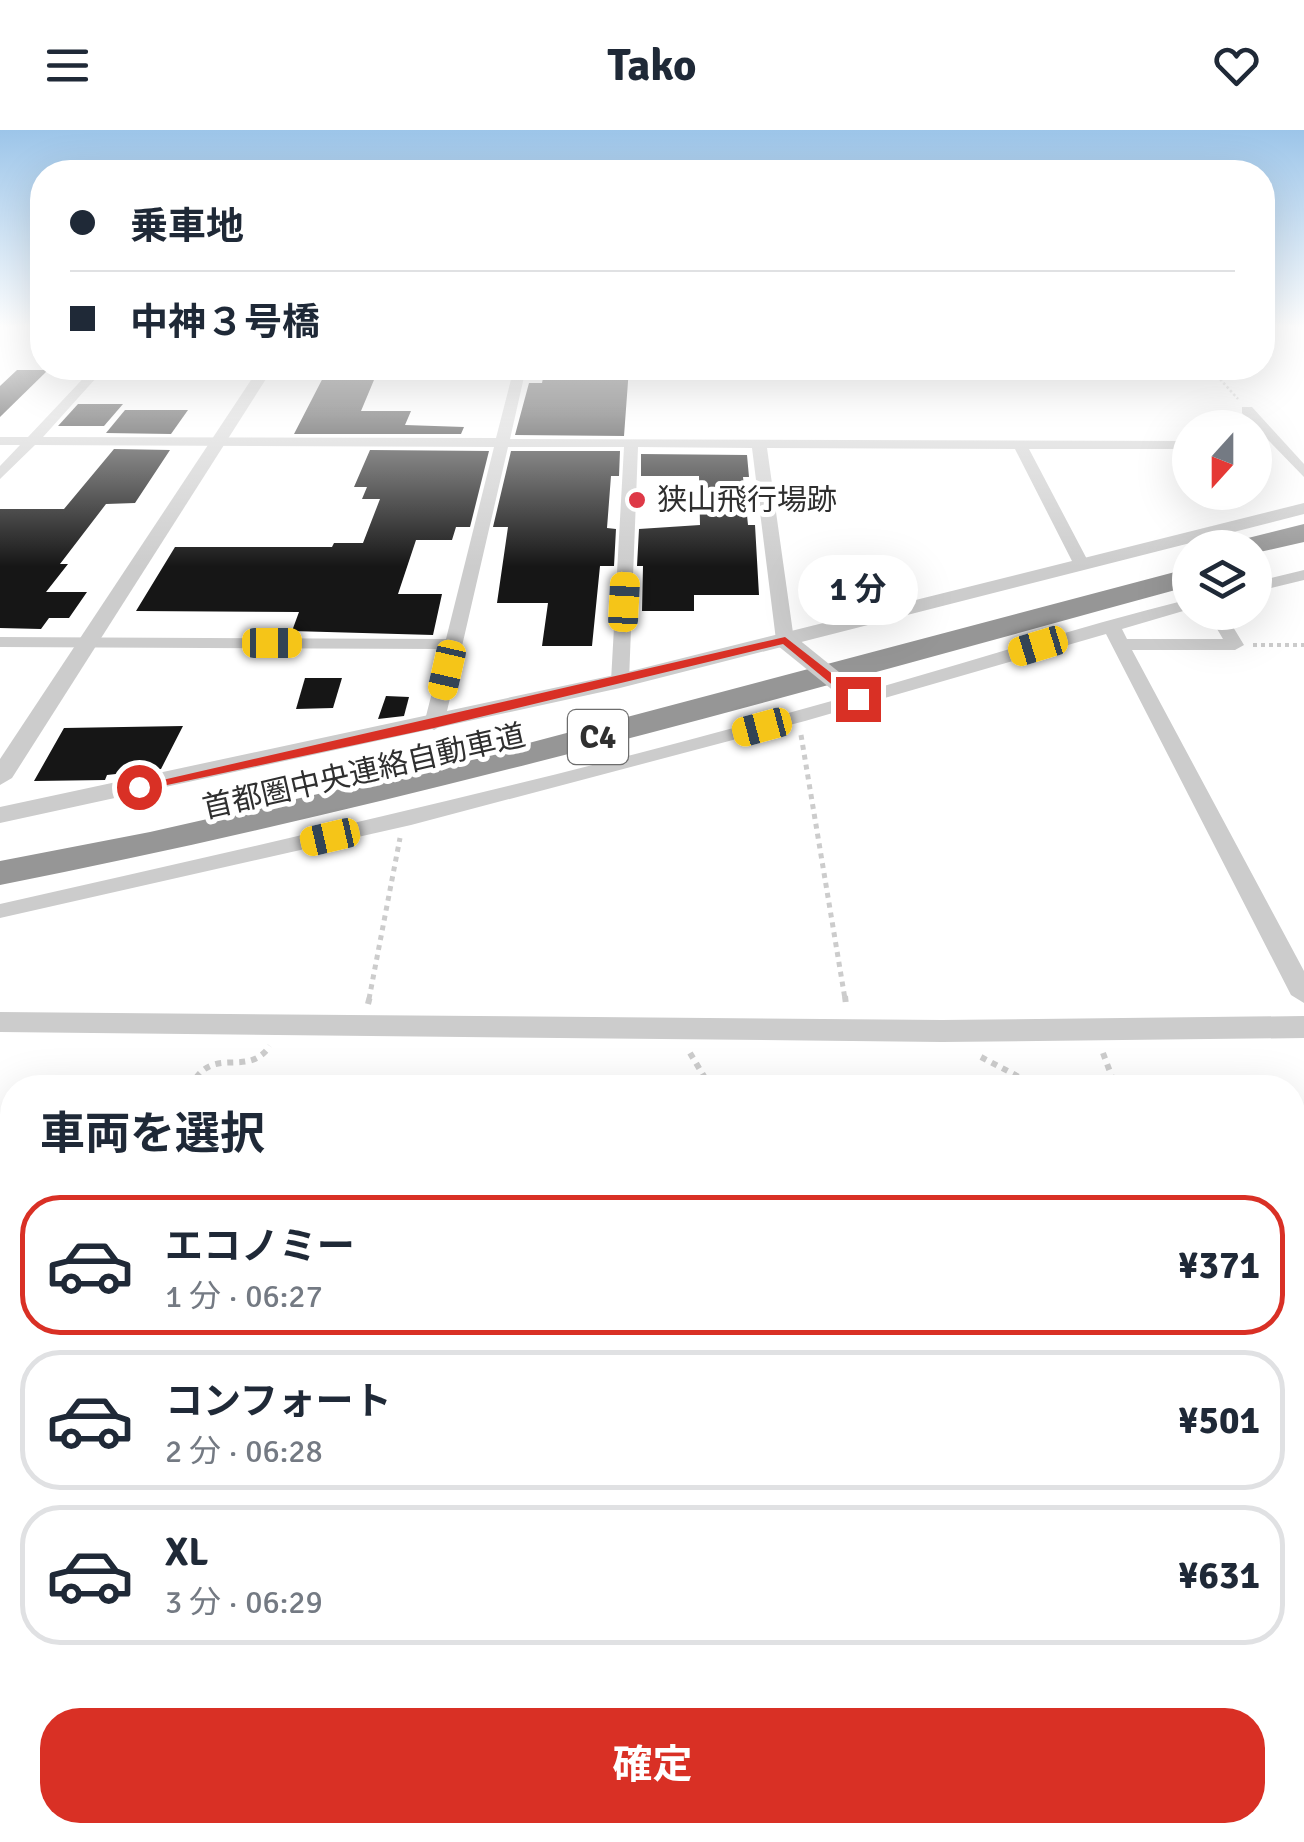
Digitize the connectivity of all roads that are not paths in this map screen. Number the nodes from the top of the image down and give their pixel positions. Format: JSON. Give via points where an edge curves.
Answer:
{"nodes":[{"id":1,"x":63,"y":407,"type":"edge"},
{"id":2,"x":241,"y":407,"type":"edge"},
{"id":3,"x":511,"y":407,"type":"edge"},
{"id":4,"x":1272,"y":437,"type":"edge"},
{"id":5,"x":0,"y":441,"type":"edge"},
{"id":6,"x":31,"y":442,"type":"junction"},
{"id":7,"x":218,"y":442,"type":"junction"},
{"id":8,"x":502,"y":442,"type":"junction"},
{"id":9,"x":631,"y":444,"type":"junction"},
{"id":10,"x":758,"y":444,"type":"junction"},
{"id":11,"x":1020,"y":445,"type":"junction"},
{"id":12,"x":1172,"y":445,"type":"edge"},
{"id":13,"x":1272,"y":445,"type":"edge"},
{"id":14,"x":1279,"y":445,"type":"junction"},
{"id":15,"x":1304,"y":445,"type":"edge"},
{"id":16,"x":1304,"y":473,"type":"edge"},
{"id":17,"x":0,"y":475,"type":"edge"},
{"id":18,"x":1304,"y":508,"type":"edge"},
{"id":19,"x":1304,"y":533,"type":"edge"},
{"id":20,"x":1272,"y":541,"type":"edge"},
{"id":21,"x":1304,"y":549,"type":"edge"},
{"id":22,"x":1272,"y":556,"type":"edge"},
{"id":23,"x":1081,"y":562,"type":"junction"},
{"id":24,"x":1172,"y":565,"type":"edge"},
{"id":25,"x":1304,"y":575,"type":"edge"},
{"id":26,"x":1172,"y":582,"type":"edge"},
{"id":27,"x":1272,"y":583,"type":"edge"},
{"id":28,"x":1172,"y":611,"type":"edge"},
{"id":29,"x":1225,"y":630,"type":"edge"},
{"id":30,"x":1116,"y":634,"type":"junction"},
{"id":31,"x":785,"y":640,"type":"junction"},
{"id":32,"x":0,"y":642,"type":"edge"},
{"id":33,"x":91,"y":643,"type":"junction"},
{"id":34,"x":453,"y":644,"type":"junction"},
{"id":35,"x":620,"y":681,"type":"junction"},
{"id":36,"x":858,"y":699,"type":"junction"},
{"id":37,"x":434,"y":724,"type":"junction"},
{"id":38,"x":0,"y":778,"type":"edge"},
{"id":39,"x":0,"y":815,"type":"edge"},
{"id":40,"x":0,"y":851,"type":"edge"},
{"id":41,"x":0,"y":872,"type":"edge"},
{"id":42,"x":0,"y":911,"type":"edge"},
{"id":43,"x":1304,"y":995,"type":"edge"},
{"id":44,"x":0,"y":1022,"type":"edge"},
{"id":45,"x":1304,"y":1027,"type":"edge"}],
"edges":[{"from":1,"to":6,"type":"street"},
{"from":2,"to":7,"type":"street"},
{"from":3,"to":8,"type":"street"},
{"from":4,"to":14,"type":"street"},
{"from":5,"to":6,"type":"street"},
{"from":6,"to":7,"type":"street"},
{"from":6,"to":17,"type":"street"},
{"from":7,"to":8,"type":"street"},
{"from":7,"to":33,"type":"street"},
{"from":8,"to":9,"type":"street"},
{"from":8,"to":34,"type":"street"},
{"from":9,"to":10,"type":"street"},
{"from":9,"to":35,"type":"street"},
{"from":10,"to":11,"type":"street"},
{"from":10,"to":31,"type":"street"},
{"from":11,"to":12,"type":"street"},
{"from":11,"to":23,"type":"street"},
{"from":13,"to":14,"type":"street"},
{"from":14,"to":15,"type":"street"},
{"from":14,"to":16,"type":"street"},
{"from":18,"to":23,"type":"street"},
{"from":19,"to":20,"type":"highway"},
{"from":21,"to":22,"type":"highway"},
{"from":23,"to":31,"type":"street"},
{"from":24,"to":40,"type":"highway","name":"首都圏中央連絡自動車道","number":"C4","via":[[331,783]]},
{"from":25,"to":27,"type":"street"},
{"from":26,"to":41,"type":"highway","name":"首都圏中央連絡自動車道","number":"C4","via":[[338,802]]},
{"from":28,"to":30,"type":"street"},
{"from":29,"to":30,"type":"street","via":[[1234,645]]},
{"from":30,"to":36,"type":"street"},
{"from":30,"to":43,"type":"street"},
{"from":31,"to":35,"type":"street"},
{"from":31,"to":36,"type":"street","bridge":true},
{"from":32,"to":33,"type":"street"},
{"from":33,"to":34,"type":"street"},
{"from":33,"to":38,"type":"street"},
{"from":34,"to":37,"type":"street"},
{"from":35,"to":37,"type":"street"},
{"from":36,"to":42,"type":"street","via":[[403,820]]},
{"from":37,"to":39,"type":"street"},
{"from":44,"to":45,"type":"street"}]}
